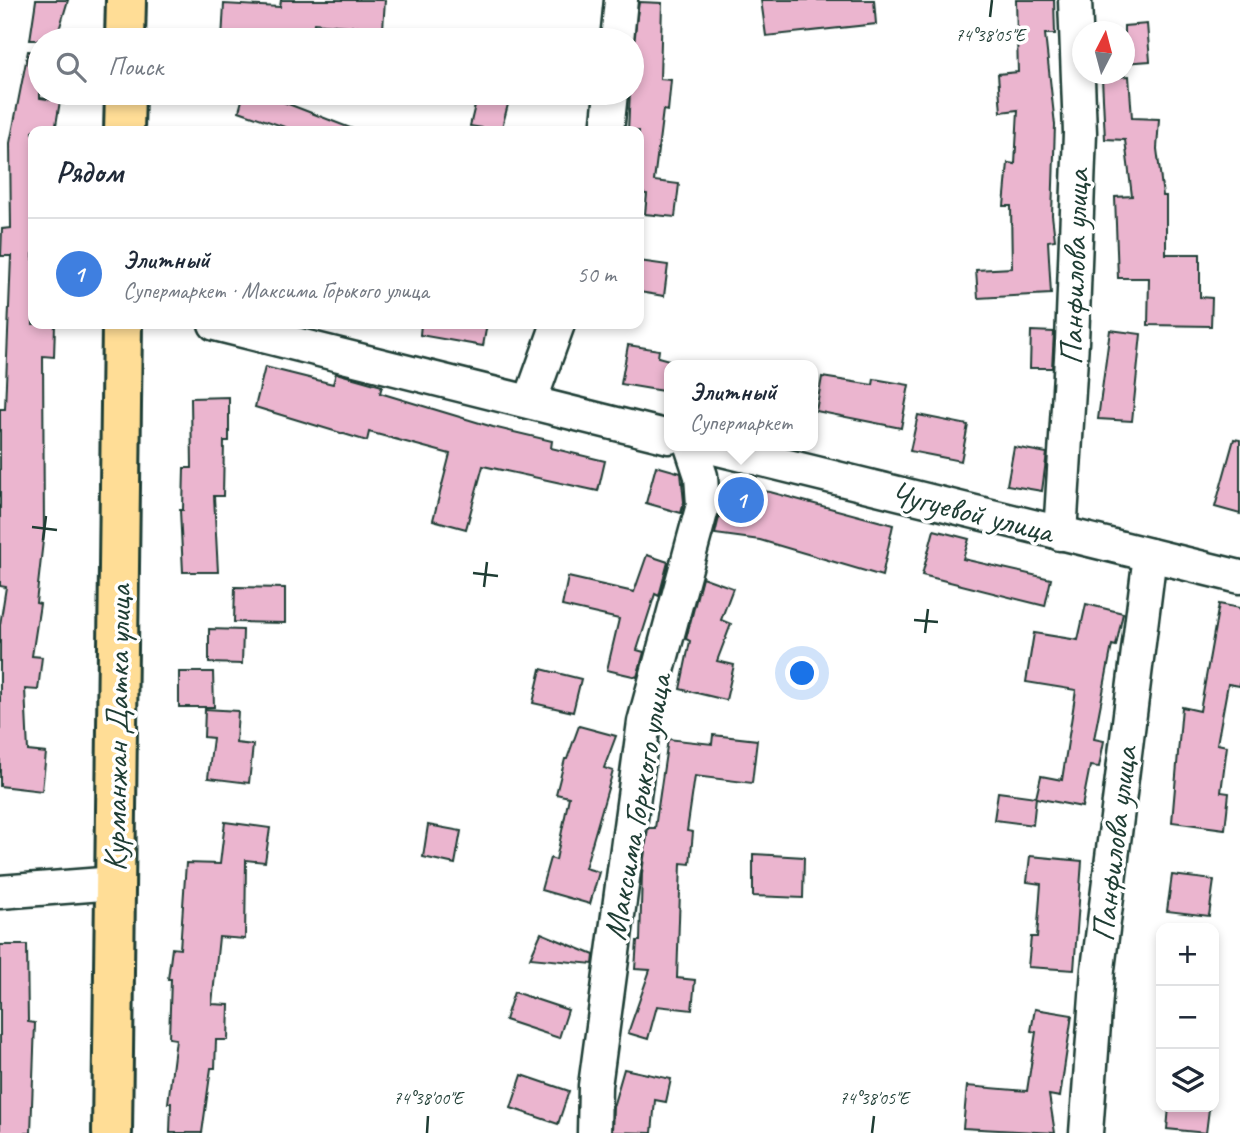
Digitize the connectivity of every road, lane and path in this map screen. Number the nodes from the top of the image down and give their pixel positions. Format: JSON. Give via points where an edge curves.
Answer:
{"nodes":[{"id":1,"x":126,"y":0,"type":"edge"},
{"id":2,"x":621,"y":0,"type":"edge"},
{"id":3,"x":1075,"y":0,"type":"edge"},
{"id":4,"x":125,"y":28,"type":"edge"},
{"id":5,"x":618,"y":28,"type":"edge"},
{"id":6,"x":125,"y":105,"type":"edge"},
{"id":7,"x":610,"y":105,"type":"edge"},
{"id":8,"x":124,"y":126,"type":"edge"},
{"id":9,"x":608,"y":126,"type":"edge"},
{"id":10,"x":122,"y":329,"type":"edge"},
{"id":11,"x":235,"y":329,"type":"edge"},
{"id":12,"x":556,"y":329,"type":"edge"},
{"id":13,"x":530,"y":402,"type":"junction"},
{"id":14,"x":664,"y":436,"type":"edge"},
{"id":15,"x":693,"y":451,"type":"edge"},
{"id":16,"x":726,"y":451,"type":"edge"},
{"id":17,"x":1060,"y":534,"type":"junction"},
{"id":18,"x":1150,"y":555,"type":"junction"},
{"id":19,"x":1240,"y":577,"type":"edge"},
{"id":20,"x":115,"y":883,"type":"junction"},
{"id":21,"x":0,"y":892,"type":"edge"},
{"id":22,"x":112,"y":1133,"type":"edge"},
{"id":23,"x":594,"y":1133,"type":"edge"},
{"id":24,"x":1086,"y":1133,"type":"edge"}],
"edges":[{"from":1,"to":4,"type":"main road"},
{"from":2,"to":5,"type":"street"},
{"from":3,"to":17,"type":"street","name":"Панфилова улица","via":[[1080,133]]},
{"from":6,"to":8,"type":"main road"},
{"from":7,"to":9,"type":"street"},
{"from":10,"to":20,"type":"main road","name":"Курманжан Датка улица"},
{"from":11,"to":13,"type":"street"},
{"from":12,"to":13,"type":"street"},
{"from":13,"to":14,"type":"street"},
{"from":15,"to":23,"type":"street","name":"Максима Горького улица","via":[[703,505],[644,722],[594,1086]]},
{"from":16,"to":17,"type":"street","name":"Чугуевой улица"},
{"from":17,"to":18,"type":"street","name":"Чугуевой улица"},
{"from":18,"to":19,"type":"street","name":"Чугуевой улица"},
{"from":18,"to":24,"type":"street","name":"Панфилова улица","via":[[1098,969]]},
{"from":20,"to":21,"type":"street"},
{"from":20,"to":22,"type":"main road","name":"Курманжан Датка улица"}]}
